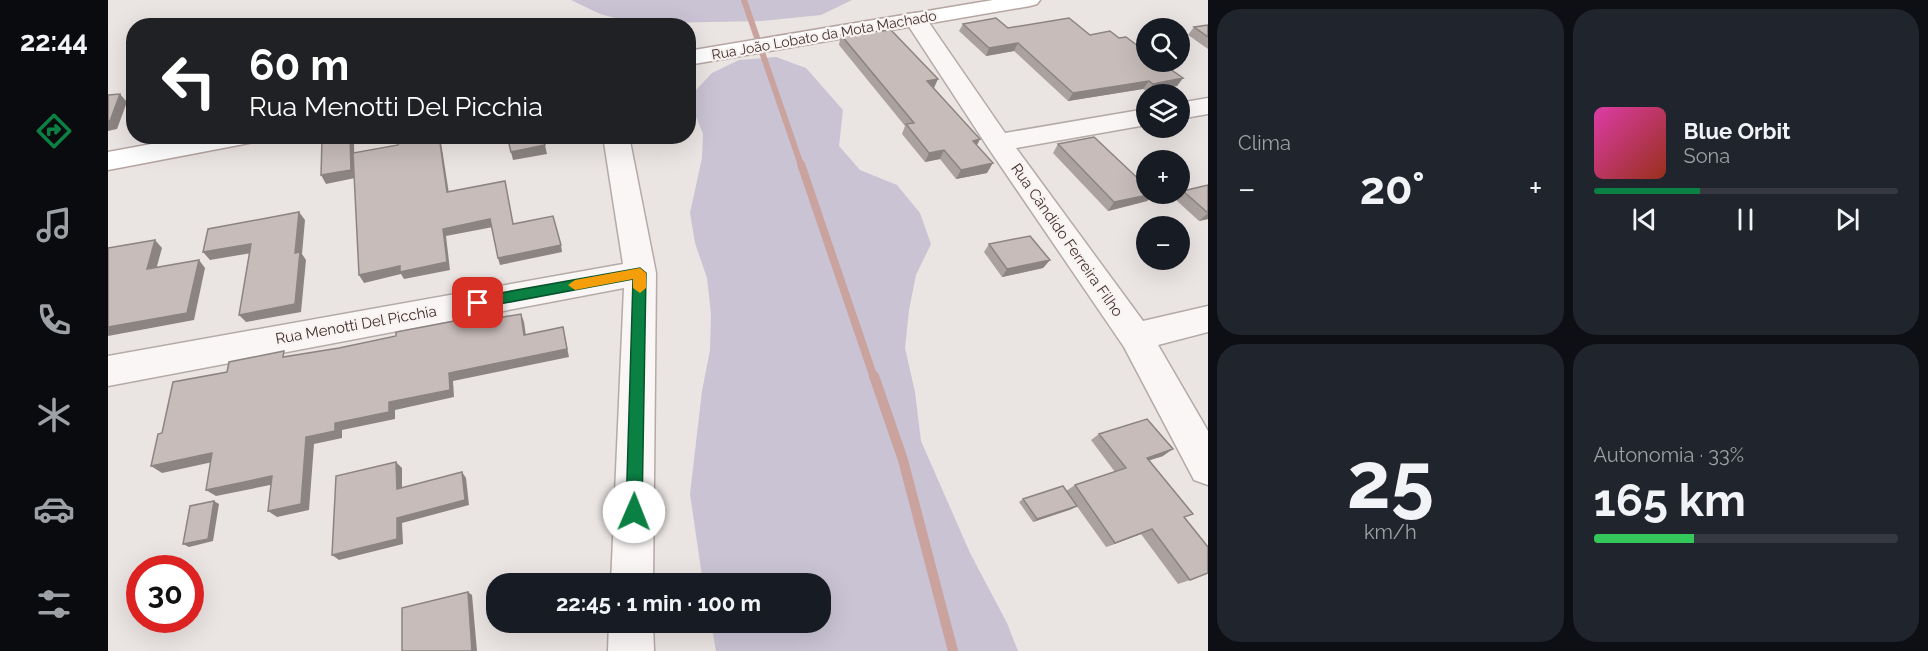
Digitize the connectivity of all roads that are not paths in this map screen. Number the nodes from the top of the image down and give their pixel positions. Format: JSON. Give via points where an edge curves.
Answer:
{"nodes":[{"id":1,"x":1030,"y":0,"type":"edge"},
{"id":2,"x":915,"y":19,"type":"junction"},
{"id":3,"x":696,"y":57,"type":"edge"},
{"id":4,"x":1208,"y":106,"type":"edge"},
{"id":5,"x":1190,"y":109,"type":"edge"},
{"id":6,"x":1136,"y":119,"type":"edge"},
{"id":7,"x":998,"y":143,"type":"junction"},
{"id":8,"x":200,"y":144,"type":"edge"},
{"id":9,"x":617,"y":144,"type":"edge"},
{"id":10,"x":108,"y":161,"type":"edge"},
{"id":11,"x":640,"y":273,"type":"junction"},
{"id":12,"x":1208,"y":319,"type":"edge"},
{"id":13,"x":1136,"y":337,"type":"junction"},
{"id":14,"x":108,"y":371,"type":"edge"},
{"id":15,"x":1208,"y":467,"type":"edge"},
{"id":16,"x":632,"y":573,"type":"edge"},
{"id":17,"x":631,"y":633,"type":"edge"},
{"id":18,"x":631,"y":651,"type":"edge"}],
"edges":[{"from":1,"to":2,"type":"main road","name":"Rua João Lobato da Mota Machado"},
{"from":2,"to":3,"type":"main road","name":"Rua João Lobato da Mota Machado"},
{"from":2,"to":7,"type":"street","name":"Rua Cândido Ferreira Filho"},
{"from":4,"to":5,"type":"street"},
{"from":6,"to":7,"type":"street"},
{"from":7,"to":13,"type":"street","name":"Rua Cândido Ferreira Filho"},
{"from":8,"to":10,"type":"main road"},
{"from":9,"to":11,"type":"street"},
{"from":11,"to":14,"type":"street","name":"Rua Menotti Del Picchia"},
{"from":11,"to":16,"type":"street"},
{"from":12,"to":13,"type":"street"},
{"from":13,"to":15,"type":"street","name":"Rua Cândido Ferreira Filho"},
{"from":17,"to":18,"type":"street"}]}
